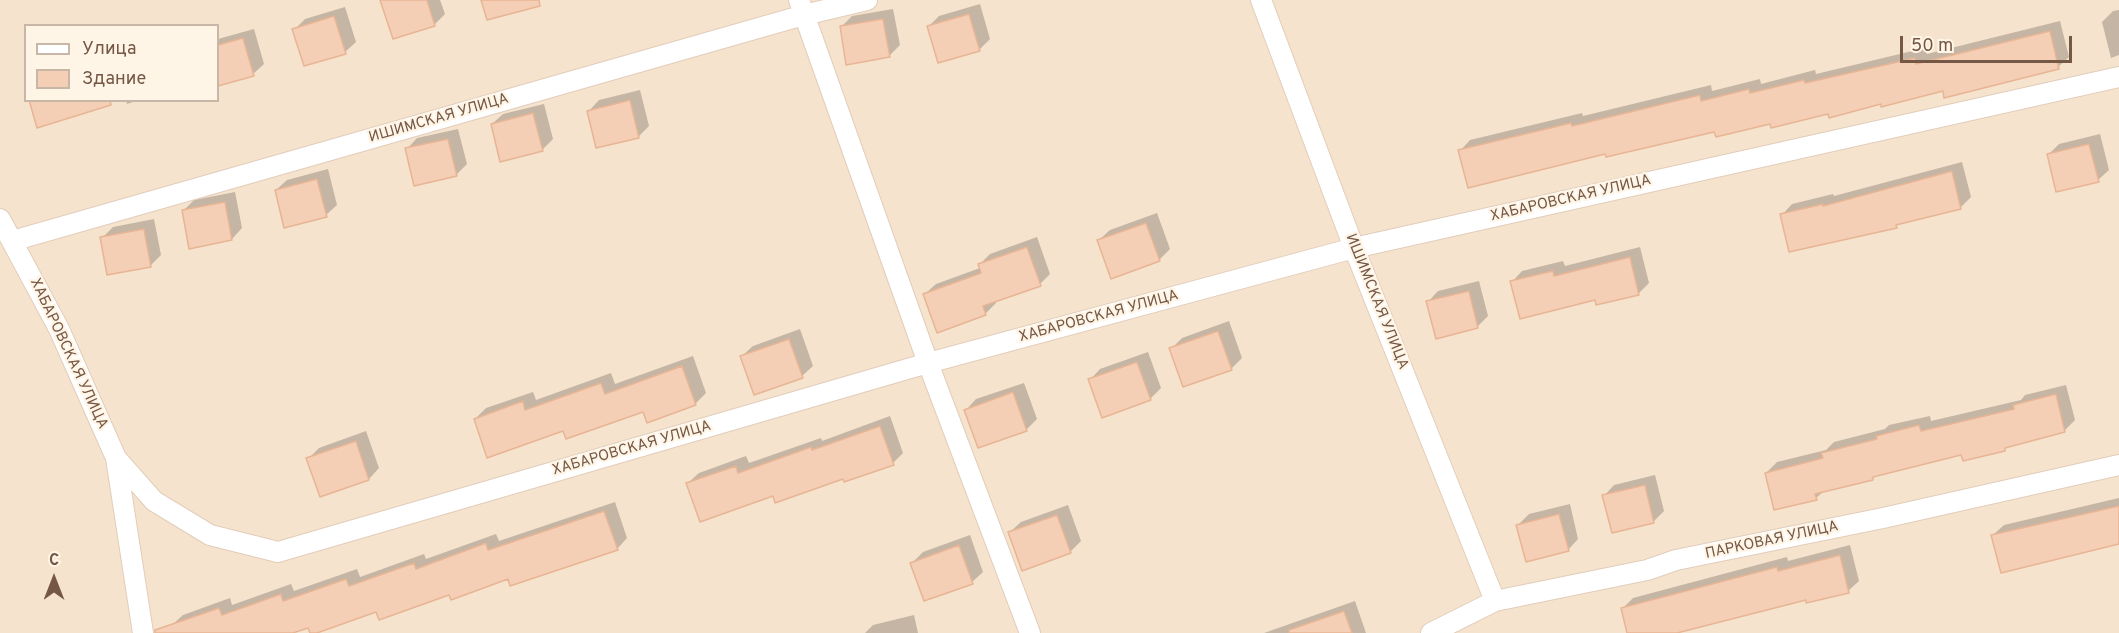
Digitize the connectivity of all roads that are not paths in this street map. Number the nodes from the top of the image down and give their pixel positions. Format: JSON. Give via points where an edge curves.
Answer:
{"nodes":[{"id":1,"x":867,"y":0,"type":"edge"},
{"id":2,"x":1261,"y":0,"type":"edge"},
{"id":3,"x":802,"y":8,"type":"edge"},
{"id":4,"x":2119,"y":77,"type":"edge"},
{"id":5,"x":0,"y":219,"type":"edge"},
{"id":6,"x":12,"y":241,"type":"junction"},
{"id":7,"x":1354,"y":248,"type":"junction"},
{"id":8,"x":928,"y":363,"type":"junction"},
{"id":9,"x":116,"y":458,"type":"junction"},
{"id":10,"x":2119,"y":465,"type":"edge"},
{"id":11,"x":1496,"y":602,"type":"junction"},
{"id":12,"x":143,"y":633,"type":"edge"},
{"id":13,"x":1030,"y":633,"type":"edge"},
{"id":14,"x":1431,"y":633,"type":"edge"}],
"edges":[{"from":1,"to":3,"type":"street","name":"ИШИМСКАЯ УЛИЦА"},
{"from":2,"to":7,"type":"street","name":"ИШИМСКАЯ УЛИЦА"},
{"from":3,"to":6,"type":"street","name":"ИШИМСКАЯ УЛИЦА"},
{"from":3,"to":8,"type":"street"},
{"from":4,"to":7,"type":"street","name":"ХАБАРОВСКАЯ УЛИЦА"},
{"from":5,"to":6,"type":"street","name":"ХАБАРОВСКАЯ УЛИЦА"},
{"from":6,"to":9,"type":"street","name":"ХАБАРОВСКАЯ УЛИЦА","via":[[59,329]]},
{"from":7,"to":8,"type":"street","name":"ХАБАРОВСКАЯ УЛИЦА"},
{"from":7,"to":11,"type":"street","name":"ИШИМСКАЯ УЛИЦА"},
{"from":8,"to":9,"type":"street","name":"ХАБАРОВСКАЯ УЛИЦА","via":[[278,552],[210,535],[154,501]]},
{"from":8,"to":13,"type":"street"},
{"from":9,"to":12,"type":"street","name":"ХАБАРОВСКАЯ УЛИЦА"},
{"from":10,"to":11,"type":"street","name":"ПАРКОВАЯ УЛИЦА"},
{"from":11,"to":14,"type":"street","name":"ПАРКОВАЯ УЛИЦА"}]}
